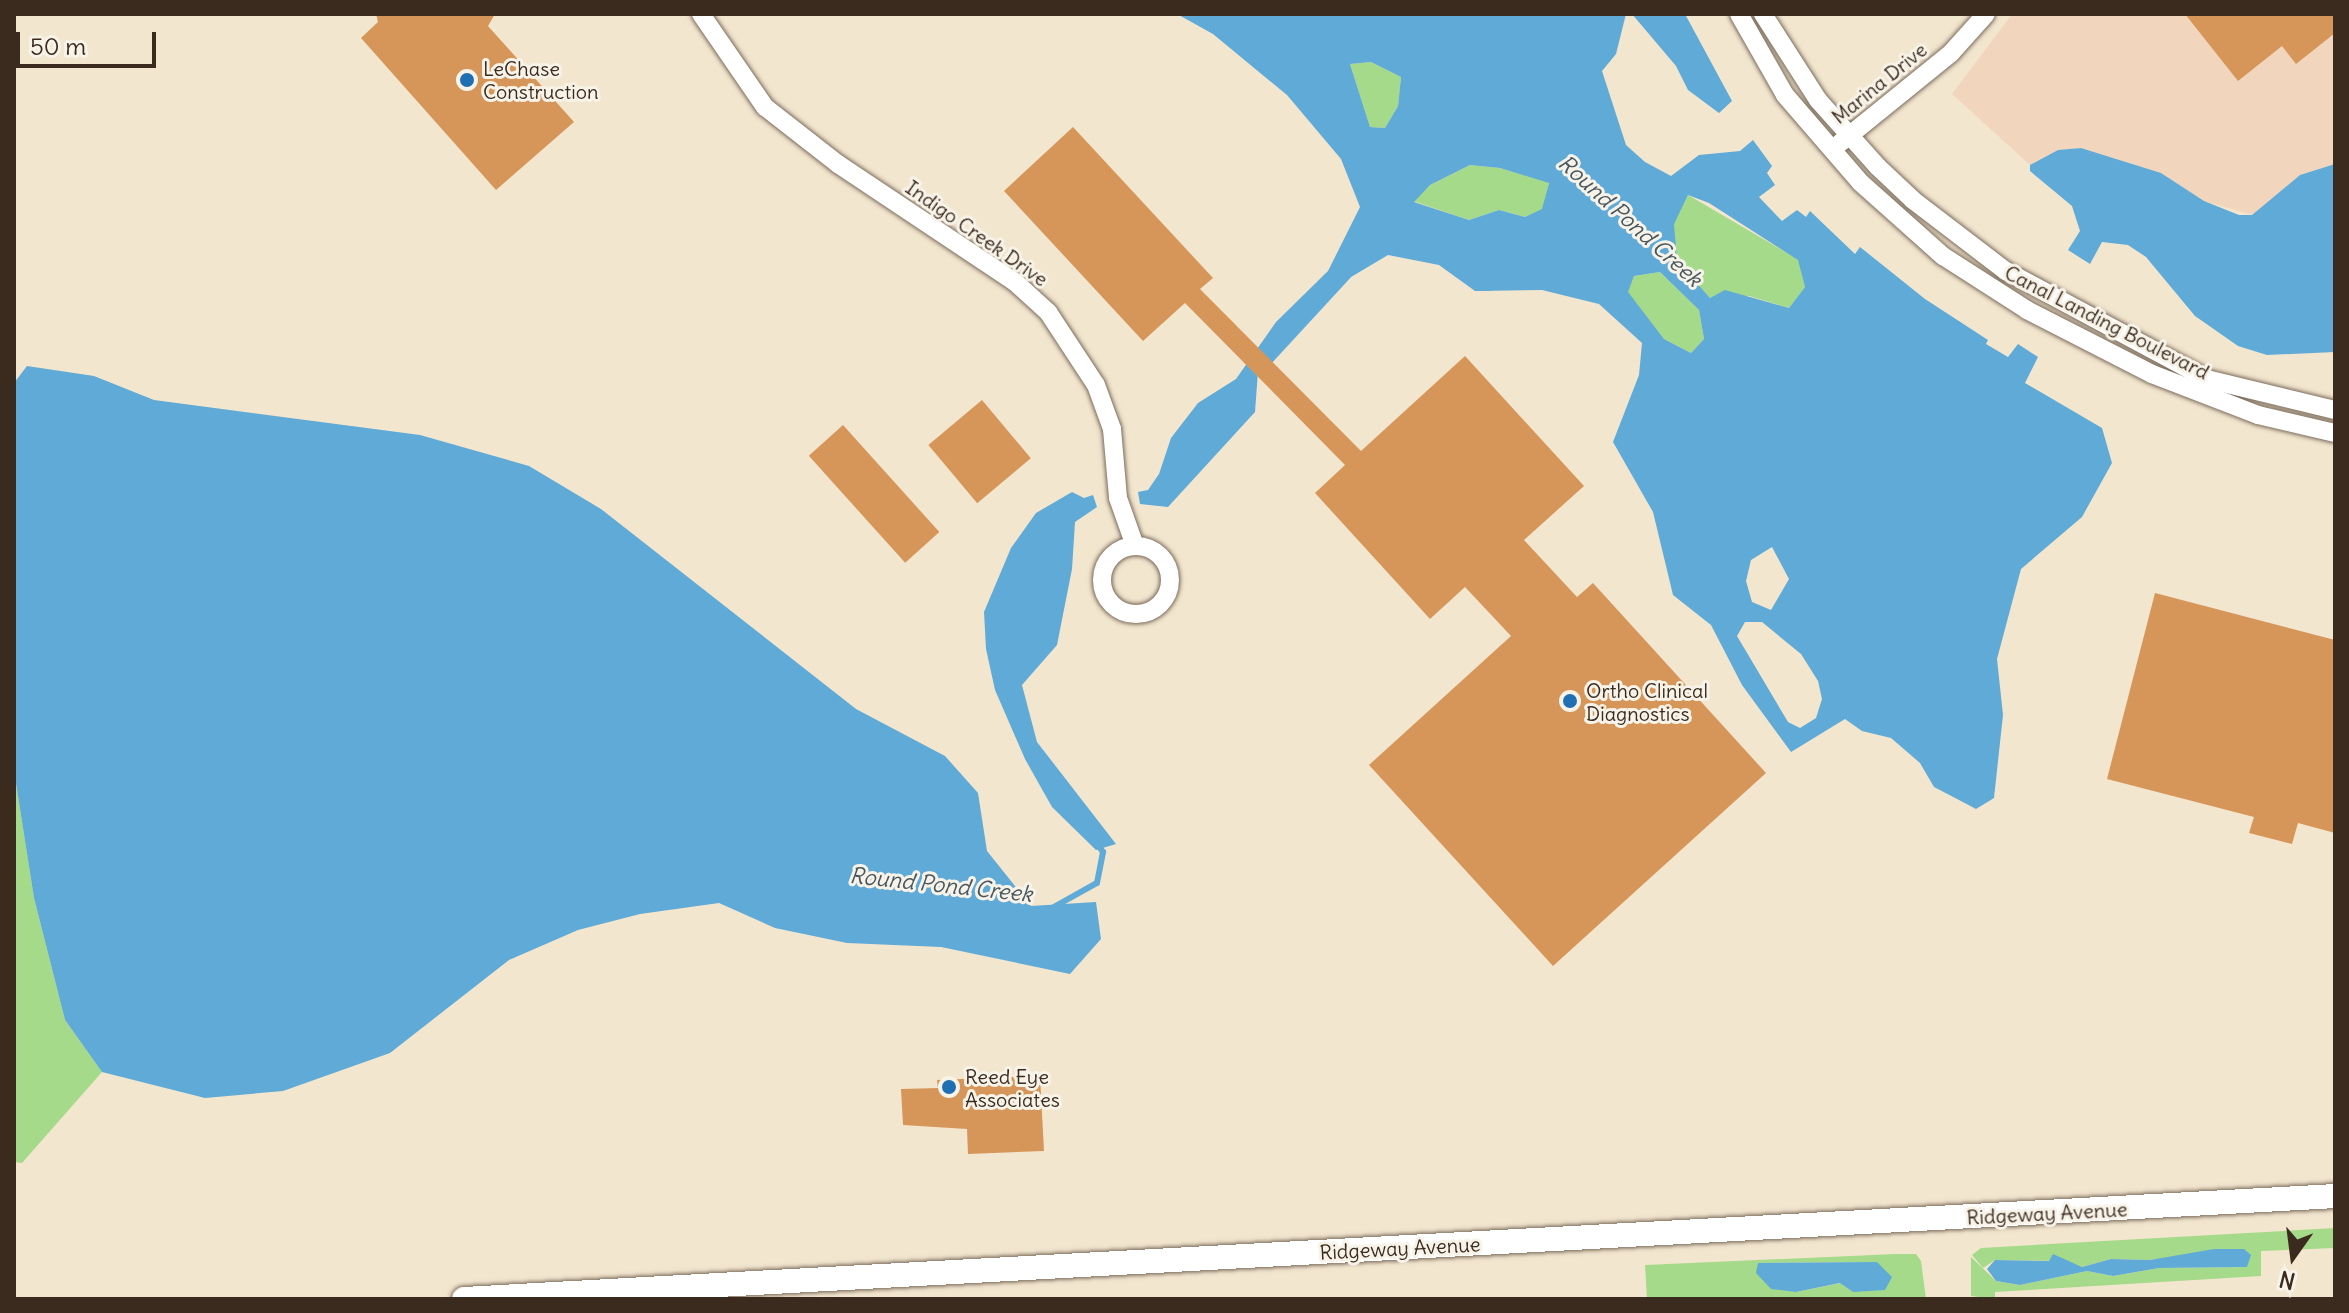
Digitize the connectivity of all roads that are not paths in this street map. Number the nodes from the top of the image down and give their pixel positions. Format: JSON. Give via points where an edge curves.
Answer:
{"nodes":[{"id":1,"x":701,"y":14,"type":"edge"},
{"id":2,"x":1739,"y":14,"type":"edge"},
{"id":3,"x":1763,"y":14,"type":"edge"},
{"id":4,"x":1986,"y":14,"type":"edge"},
{"id":5,"x":1850,"y":135,"type":"junction"},
{"id":6,"x":1831,"y":150,"type":"junction"},
{"id":7,"x":2335,"y":410,"type":"edge"},
{"id":8,"x":2335,"y":433,"type":"edge"},
{"id":9,"x":1135,"y":546,"type":"dead end"},
{"id":10,"x":2335,"y":1196,"type":"edge"},
{"id":11,"x":464,"y":1299,"type":"edge"}],
"edges":[{"from":1,"to":9,"type":"street","name":"Indigo Creek Drive","via":[[765,107],[838,164],[1015,282],[1048,312],[1096,385],[1112,429],[1118,498]]},
{"from":2,"to":6,"type":"street","name":"Canal Landing Boulevard","via":[[1785,95]]},
{"from":3,"to":5,"type":"street","name":"Canal Landing Boulevard","via":[[1818,100]]},
{"from":4,"to":5,"type":"street","name":"Marina Drive","via":[[1951,53]]},
{"from":5,"to":6,"type":"street","name":"Marina Drive"},
{"from":5,"to":7,"type":"street","name":"Canal Landing Boulevard","via":[[1913,200],[1962,239],[2067,305],[2207,379]]},
{"from":6,"to":8,"type":"street","name":"Canal Landing Boulevard","via":[[1943,256],[2027,310],[2196,393]]},
{"from":10,"to":11,"type":"main road","name":"Ridgeway Avenue"}]}
